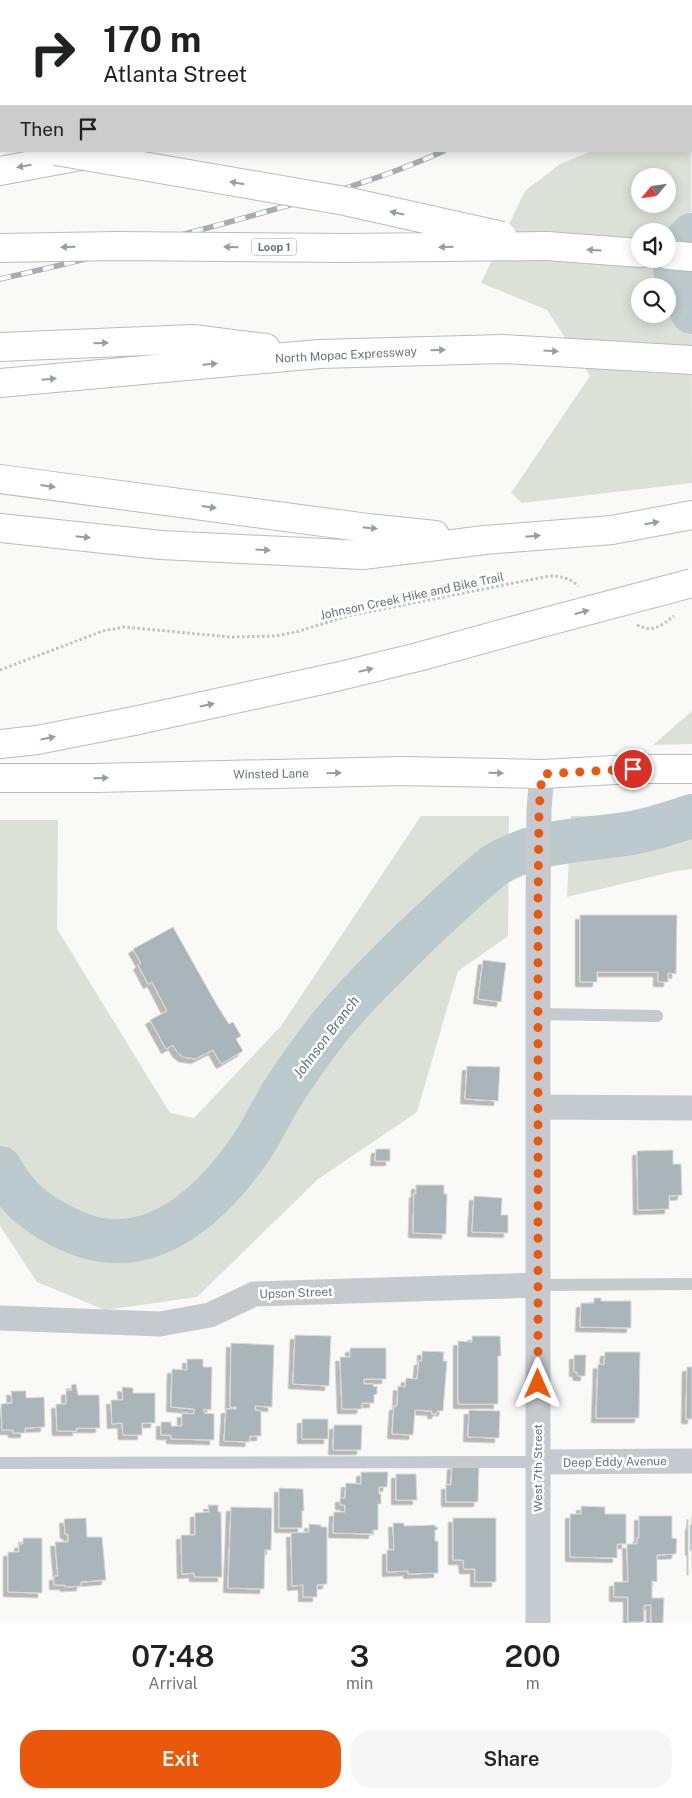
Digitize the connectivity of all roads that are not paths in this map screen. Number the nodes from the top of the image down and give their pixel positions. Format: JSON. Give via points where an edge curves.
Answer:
{"nodes":[{"id":1,"x":62,"y":152,"type":"edge"},
{"id":2,"x":101,"y":152,"type":"edge"},
{"id":3,"x":0,"y":170,"type":"edge"},
{"id":4,"x":547,"y":246,"type":"junction"},
{"id":5,"x":0,"y":248,"type":"edge"},
{"id":6,"x":631,"y":252,"type":"edge"},
{"id":7,"x":676,"y":256,"type":"edge"},
{"id":8,"x":692,"y":257,"type":"edge"},
{"id":9,"x":0,"y":347,"type":"edge"},
{"id":10,"x":319,"y":354,"type":"junction"},
{"id":11,"x":692,"y":360,"type":"edge"},
{"id":12,"x":0,"y":383,"type":"edge"},
{"id":13,"x":0,"y":479,"type":"edge"},
{"id":14,"x":692,"y":515,"type":"edge"},
{"id":15,"x":0,"y":528,"type":"edge"},
{"id":16,"x":485,"y":540,"type":"junction"},
{"id":17,"x":692,"y":583,"type":"edge"},
{"id":18,"x":0,"y":744,"type":"edge"},
{"id":19,"x":692,"y":769,"type":"edge"},
{"id":20,"x":542,"y":774,"type":"junction"},
{"id":21,"x":0,"y":778,"type":"edge"},
{"id":22,"x":538,"y":1014,"type":"junction"},
{"id":23,"x":657,"y":1016,"type":"dead end"},
{"id":24,"x":538,"y":1107,"type":"junction"},
{"id":25,"x":692,"y":1108,"type":"edge"},
{"id":26,"x":692,"y":1284,"type":"edge"},
{"id":27,"x":538,"y":1285,"type":"junction"},
{"id":28,"x":0,"y":1318,"type":"edge"},
{"id":29,"x":692,"y":1461,"type":"edge"},
{"id":30,"x":538,"y":1462,"type":"junction"},
{"id":31,"x":0,"y":1463,"type":"edge"},
{"id":32,"x":538,"y":1623,"type":"edge"}],
"edges":[{"from":4,"to":1,"type":"main road","one_way":true,"bridge":true,"via":[[345,201]]},
{"from":2,"to":3,"type":"main road","one_way":true},
{"from":4,"to":5,"type":"main road","number":"Loop 1","one_way":true,"bridge":true},
{"from":6,"to":4,"type":"main road","number":"Loop 1","one_way":true},
{"from":7,"to":8,"type":"main road"},
{"from":9,"to":10,"type":"main road","one_way":true,"via":[[193,339]]},
{"from":10,"to":11,"type":"main road","name":"North Mopac Expressway","one_way":true,"via":[[502,349]]},
{"from":12,"to":10,"type":"main road","name":"North Mopac Expressway","one_way":true},
{"from":13,"to":16,"type":"main road","one_way":true,"via":[[368,528]]},
{"from":16,"to":14,"type":"main road","one_way":true,"via":[[612,530]]},
{"from":15,"to":16,"type":"main road","one_way":true,"via":[[161,545],[363,555]]},
{"from":18,"to":17,"type":"main road","one_way":true,"bridge":true,"via":[[134,721],[418,658]]},
{"from":19,"to":20,"type":"main road","name":"Winsted Lane"},
{"from":21,"to":20,"type":"main road","name":"Winsted Lane","one_way":true,"via":[[402,771]]},
{"from":20,"to":22,"type":"street","name":"West 7th Street"},
{"from":22,"to":23,"type":"lane"},
{"from":22,"to":24,"type":"street","name":"West 7th Street"},
{"from":24,"to":25,"type":"street"},
{"from":24,"to":27,"type":"street","name":"West 7th Street"},
{"from":26,"to":27,"type":"lane"},
{"from":27,"to":28,"type":"street","name":"Upson Street","via":[[254,1294],[210,1315],[160,1324]]},
{"from":27,"to":30,"type":"street","name":"West 7th Street"},
{"from":29,"to":30,"type":"street","name":"Deep Eddy Avenue"},
{"from":30,"to":31,"type":"lane"},
{"from":30,"to":32,"type":"street","name":"West 7th Street"}]}
